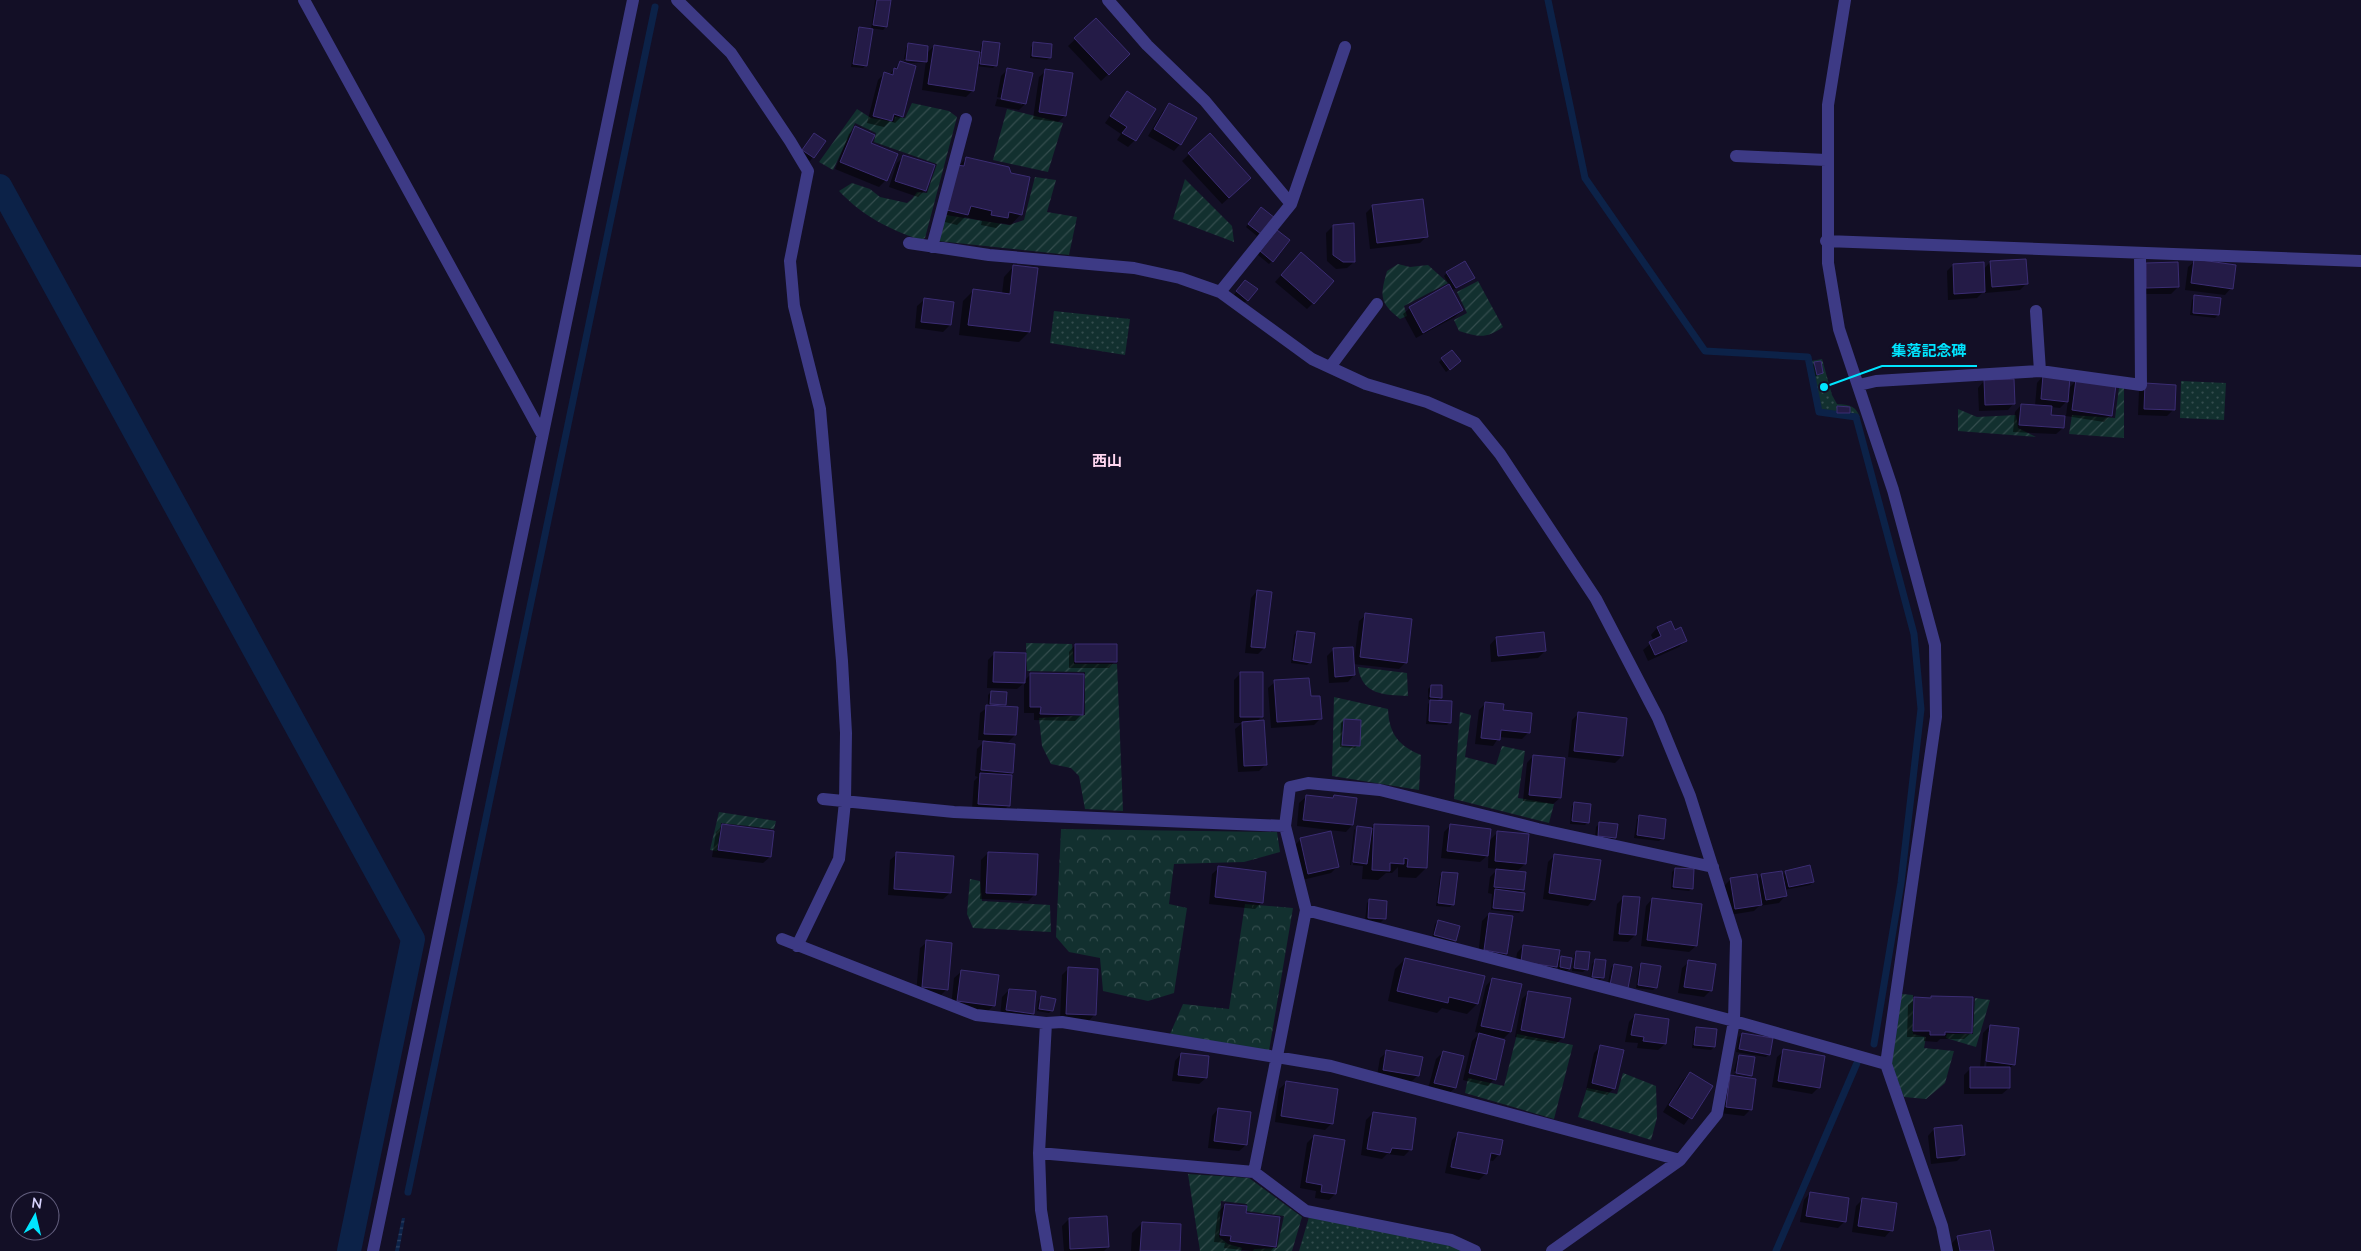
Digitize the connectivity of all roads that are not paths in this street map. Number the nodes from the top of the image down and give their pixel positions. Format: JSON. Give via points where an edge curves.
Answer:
{"nodes":[{"id":1,"x":304,"y":0,"type":"edge"},
{"id":2,"x":633,"y":0,"type":"edge"},
{"id":3,"x":677,"y":0,"type":"edge"},
{"id":4,"x":1108,"y":0,"type":"edge"},
{"id":5,"x":1845,"y":0,"type":"edge"},
{"id":6,"x":1345,"y":47,"type":"dead end"},
{"id":7,"x":966,"y":119,"type":"dead end"},
{"id":8,"x":1736,"y":156,"type":"dead end"},
{"id":9,"x":1826,"y":160,"type":"junction"},
{"id":10,"x":1291,"y":204,"type":"junction"},
{"id":11,"x":1826,"y":241,"type":"junction"},
{"id":12,"x":909,"y":243,"type":"dead end"},
{"id":13,"x":932,"y":246,"type":"junction"},
{"id":14,"x":2140,"y":254,"type":"junction"},
{"id":15,"x":2361,"y":261,"type":"edge"},
{"id":16,"x":1220,"y":292,"type":"junction"},
{"id":17,"x":1377,"y":304,"type":"dead end"},
{"id":18,"x":2036,"y":311,"type":"dead end"},
{"id":19,"x":1330,"y":368,"type":"junction"},
{"id":20,"x":2040,"y":371,"type":"junction"},
{"id":21,"x":1859,"y":385,"type":"junction"},
{"id":22,"x":542,"y":434,"type":"junction"},
{"id":23,"x":823,"y":799,"type":"dead end"},
{"id":24,"x":845,"y":802,"type":"junction"},
{"id":25,"x":1285,"y":826,"type":"junction"},
{"id":26,"x":1713,"y":867,"type":"junction"},
{"id":27,"x":1306,"y":910,"type":"junction"},
{"id":28,"x":782,"y":939,"type":"dead end"},
{"id":29,"x":797,"y":946,"type":"junction"},
{"id":30,"x":1734,"y":1021,"type":"junction"},
{"id":31,"x":1046,"y":1024,"type":"junction"},
{"id":32,"x":1278,"y":1056,"type":"junction"},
{"id":33,"x":1886,"y":1064,"type":"junction"},
{"id":34,"x":1039,"y":1153,"type":"junction"},
{"id":35,"x":1680,"y":1160,"type":"junction"},
{"id":36,"x":1254,"y":1172,"type":"junction"},
{"id":37,"x":373,"y":1251,"type":"edge"},
{"id":38,"x":1048,"y":1251,"type":"edge"},
{"id":39,"x":1476,"y":1251,"type":"edge"},
{"id":40,"x":1552,"y":1251,"type":"edge"},
{"id":41,"x":1947,"y":1251,"type":"edge"}],
"edges":[{"from":1,"to":22,"type":"street"},
{"from":2,"to":22,"type":"street"},
{"from":3,"to":24,"type":"street","via":[[731,53],[808,171],[790,261],[794,306],[820,410],[842,661]]},
{"from":4,"to":10,"type":"street","via":[[1147,45],[1205,101]]},
{"from":5,"to":9,"type":"street","via":[[1828,105]]},
{"from":6,"to":10,"type":"street"},
{"from":7,"to":13,"type":"street"},
{"from":8,"to":9,"type":"street"},
{"from":9,"to":11,"type":"street"},
{"from":10,"to":16,"type":"street"},
{"from":11,"to":14,"type":"street"},
{"from":11,"to":21,"type":"street","via":[[1839,330]]},
{"from":12,"to":13,"type":"street"},
{"from":13,"to":16,"type":"street","via":[[989,255],[1134,268],[1180,278]]},
{"from":14,"to":15,"type":"street"},
{"from":14,"to":20,"type":"street","via":[[2141,385]]},
{"from":16,"to":19,"type":"street","via":[[1312,359]]},
{"from":17,"to":19,"type":"street"},
{"from":18,"to":20,"type":"street"},
{"from":19,"to":26,"type":"street","via":[[1366,384],[1427,402],[1475,423],[1500,454],[1596,599],[1658,718],[1690,796]]},
{"from":20,"to":21,"type":"street","via":[[1876,381]]},
{"from":21,"to":33,"type":"street","via":[[1893,490],[1935,645],[1935,726]]},
{"from":22,"to":37,"type":"street"},
{"from":23,"to":24,"type":"street"},
{"from":24,"to":25,"type":"street","via":[[954,812]]},
{"from":24,"to":29,"type":"street","via":[[839,859]]},
{"from":25,"to":26,"type":"street","via":[[1290,787],[1308,783],[1380,790]]},
{"from":25,"to":27,"type":"street"},
{"from":26,"to":30,"type":"street","via":[[1736,940]]},
{"from":27,"to":30,"type":"street"},
{"from":27,"to":32,"type":"street"},
{"from":28,"to":29,"type":"street"},
{"from":29,"to":31,"type":"street","via":[[976,1015]]},
{"from":30,"to":33,"type":"street"},
{"from":30,"to":35,"type":"street","via":[[1716,1114]]},
{"from":31,"to":32,"type":"street","via":[[1062,1022]]},
{"from":31,"to":34,"type":"street"},
{"from":32,"to":35,"type":"street","via":[[1332,1066]]},
{"from":32,"to":36,"type":"street"},
{"from":33,"to":41,"type":"street","via":[[1942,1226]]},
{"from":34,"to":36,"type":"street"},
{"from":34,"to":38,"type":"street","via":[[1041,1210]]},
{"from":35,"to":40,"type":"street"},
{"from":36,"to":39,"type":"street","via":[[1306,1211],[1451,1240]]}]}
